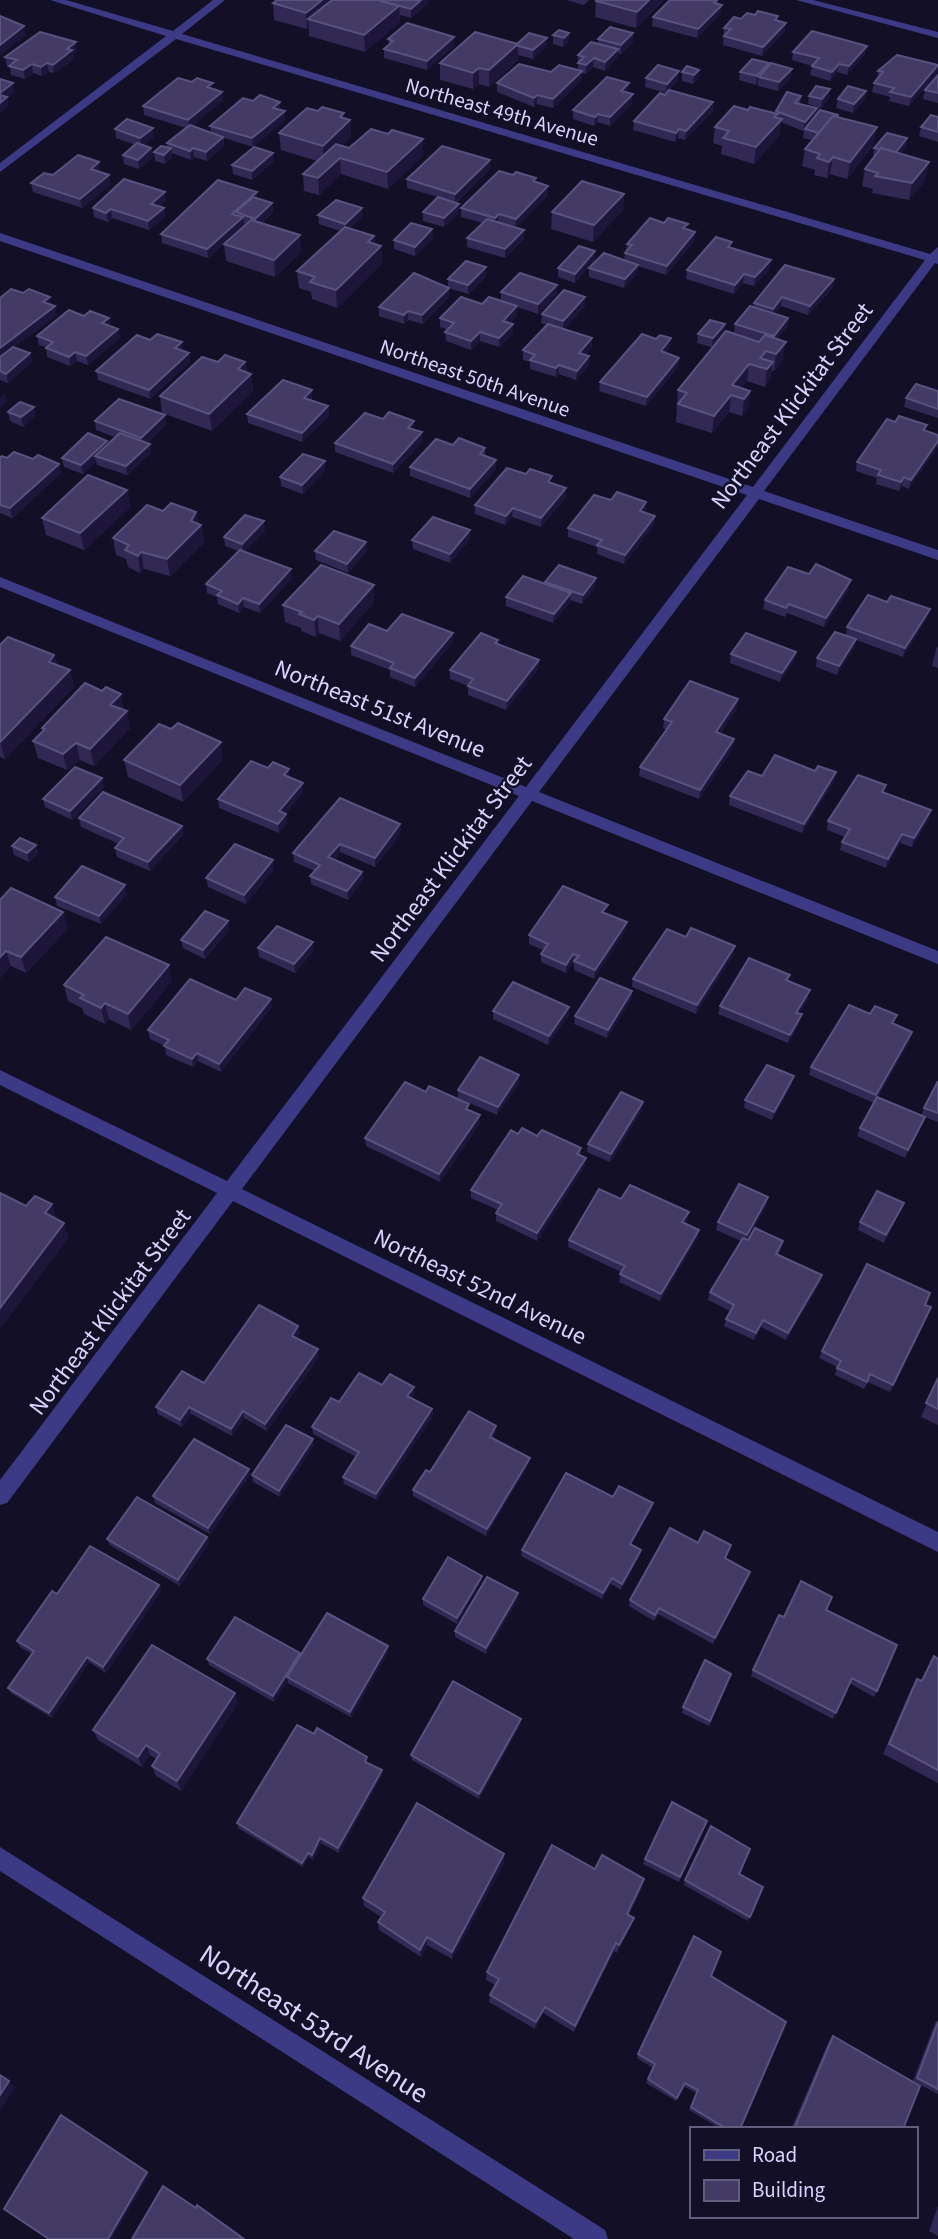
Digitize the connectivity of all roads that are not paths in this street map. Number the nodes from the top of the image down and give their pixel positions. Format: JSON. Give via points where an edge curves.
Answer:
{"nodes":[{"id":1,"x":55,"y":0,"type":"edge"},
{"id":2,"x":220,"y":0,"type":"edge"},
{"id":3,"x":802,"y":0,"type":"edge"},
{"id":4,"x":174,"y":35,"type":"junction"},
{"id":5,"x":938,"y":36,"type":"edge"},
{"id":6,"x":0,"y":169,"type":"edge"},
{"id":7,"x":0,"y":237,"type":"edge"},
{"id":8,"x":936,"y":257,"type":"edge"},
{"id":9,"x":755,"y":494,"type":"junction"},
{"id":10,"x":938,"y":555,"type":"edge"},
{"id":11,"x":0,"y":582,"type":"edge"},
{"id":12,"x":529,"y":794,"type":"junction"},
{"id":13,"x":938,"y":958,"type":"edge"},
{"id":14,"x":0,"y":1077,"type":"edge"},
{"id":15,"x":231,"y":1190,"type":"junction"},
{"id":16,"x":0,"y":1496,"type":"edge"},
{"id":17,"x":938,"y":1542,"type":"edge"},
{"id":18,"x":0,"y":1858,"type":"edge"},
{"id":19,"x":596,"y":2239,"type":"edge"}],
"edges":[{"from":1,"to":4,"type":"street","name":"Northeast 49th Avenue"},
{"from":2,"to":4,"type":"street"},
{"from":3,"to":5,"type":"street"},
{"from":4,"to":6,"type":"street"},
{"from":4,"to":8,"type":"street","name":"Northeast 49th Avenue"},
{"from":7,"to":9,"type":"street","name":"Northeast 50th Avenue"},
{"from":8,"to":9,"type":"street","name":"Northeast Klickitat Street"},
{"from":9,"to":10,"type":"street","name":"Northeast 50th Avenue"},
{"from":9,"to":12,"type":"street","name":"Northeast Klickitat Street"},
{"from":11,"to":12,"type":"street","name":"Northeast 51st Avenue"},
{"from":12,"to":13,"type":"street","name":"Northeast 51st Avenue"},
{"from":12,"to":15,"type":"street","name":"Northeast Klickitat Street"},
{"from":14,"to":15,"type":"street","name":"Northeast 52nd Avenue"},
{"from":15,"to":16,"type":"street","name":"Northeast Klickitat Street"},
{"from":15,"to":17,"type":"street","name":"Northeast 52nd Avenue"},
{"from":18,"to":19,"type":"street","name":"Northeast 53rd Avenue"}]}
